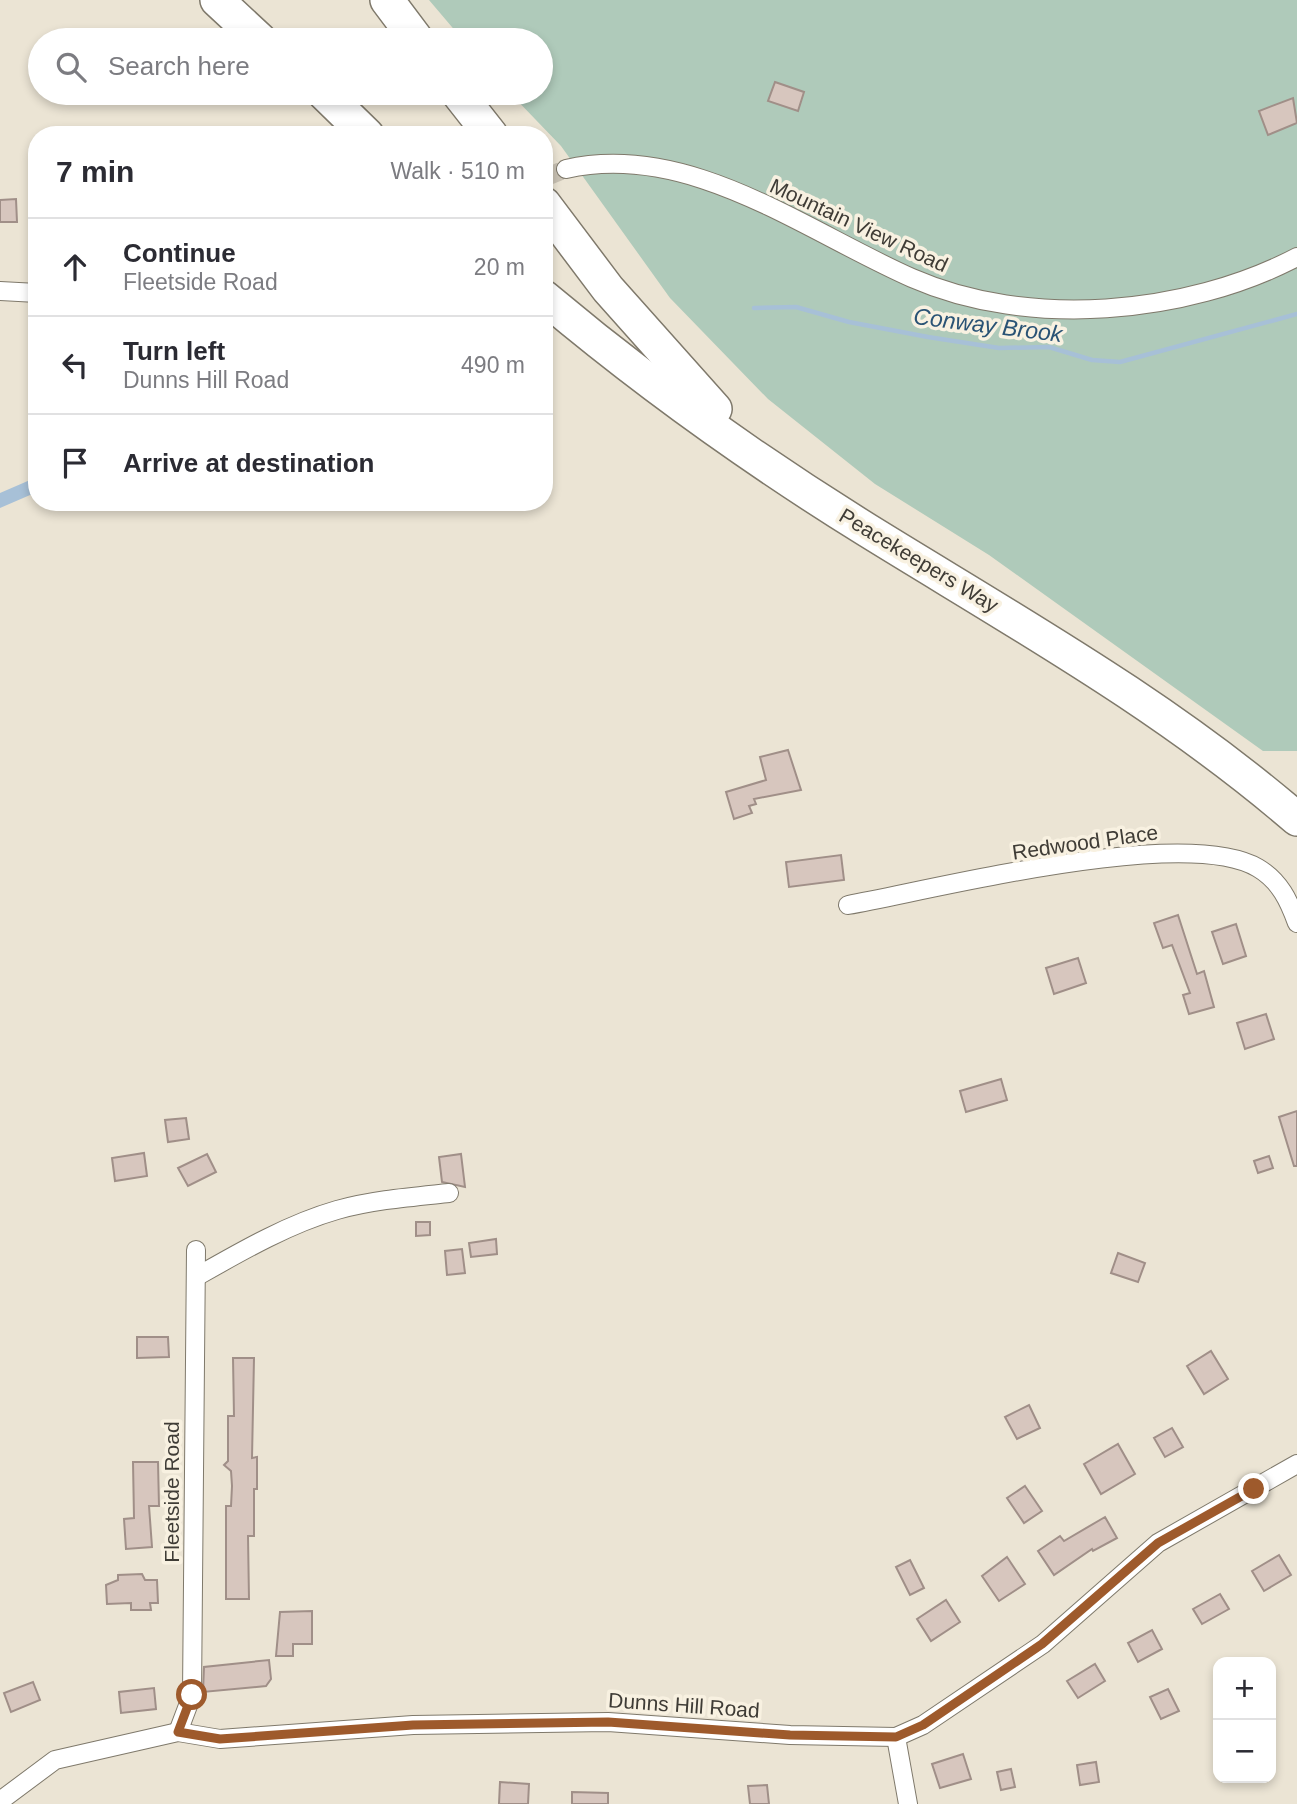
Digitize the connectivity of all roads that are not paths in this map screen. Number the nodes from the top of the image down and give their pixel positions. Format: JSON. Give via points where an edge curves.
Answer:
{"nodes":[{"id":1,"x":217,"y":0,"type":"edge"},
{"id":2,"x":242,"y":0,"type":"edge"},
{"id":3,"x":387,"y":0,"type":"edge"},
{"id":4,"x":247,"y":28,"type":"edge"},
{"id":5,"x":266,"y":28,"type":"edge"},
{"id":6,"x":408,"y":28,"type":"edge"},
{"id":7,"x":336,"y":105,"type":"edge"},
{"id":8,"x":467,"y":105,"type":"edge"},
{"id":9,"x":358,"y":126,"type":"edge"},
{"id":10,"x":484,"y":126,"type":"edge"},
{"id":11,"x":566,"y":169,"type":"tunnel mouth"},
{"id":12,"x":553,"y":216,"type":"edge"},
{"id":13,"x":1297,"y":257,"type":"edge"},
{"id":14,"x":0,"y":291,"type":"edge"},
{"id":15,"x":28,"y":293,"type":"edge"},
{"id":16,"x":553,"y":304,"type":"edge"},
{"id":17,"x":767,"y":465,"type":"junction"},
{"id":18,"x":1297,"y":819,"type":"edge"},
{"id":19,"x":848,"y":905,"type":"dead end"},
{"id":20,"x":1297,"y":923,"type":"edge"},
{"id":21,"x":449,"y":1193,"type":"dead end"},
{"id":22,"x":196,"y":1250,"type":"dead end"},
{"id":23,"x":196,"y":1277,"type":"junction"},
{"id":24,"x":1297,"y":1464,"type":"edge"},
{"id":25,"x":178,"y":1732,"type":"junction"},
{"id":26,"x":896,"y":1737,"type":"junction"},
{"id":27,"x":0,"y":1801,"type":"edge"},
{"id":28,"x":908,"y":1804,"type":"edge"}],
"edges":[{"from":1,"to":4,"type":"highway"},
{"from":2,"to":5,"type":"highway"},
{"from":3,"to":6,"type":"highway"},
{"from":7,"to":9,"type":"highway"},
{"from":8,"to":10,"type":"highway"},
{"from":11,"to":13,"type":"street","name":"Mountain View Road","via":[[618,162],[696,177],[913,278],[954,293],[1006,303],[1073,311],[1117,309],[1214,290],[1267,273]]},
{"from":12,"to":17,"type":"highway","via":[[608,289]]},
{"from":14,"to":15,"type":"street"},
{"from":16,"to":17,"type":"highway","name":"Peacekeepers Way"},
{"from":17,"to":18,"type":"highway","name":"Peacekeepers Way","via":[[1034,629],[1166,717]]},
{"from":19,"to":20,"type":"street","name":"Redwood Place","via":[[1072,862],[1175,853],[1225,856],[1259,868],[1286,894]]},
{"from":21,"to":23,"type":"street","via":[[335,1210]]},
{"from":22,"to":23,"type":"street","name":"Fleetside Road"},
{"from":23,"to":25,"type":"street","name":"Fleetside Road","via":[[192,1695]]},
{"from":24,"to":26,"type":"street","name":"Dunns Hill Road","via":[[1158,1543],[1042,1644],[923,1725]]},
{"from":25,"to":26,"type":"street","name":"Dunns Hill Road","via":[[220,1739],[413,1725],[608,1722],[790,1735]]},
{"from":25,"to":27,"type":"street","name":"Dunns Hill Road","via":[[55,1760]]},
{"from":26,"to":28,"type":"street"}]}
